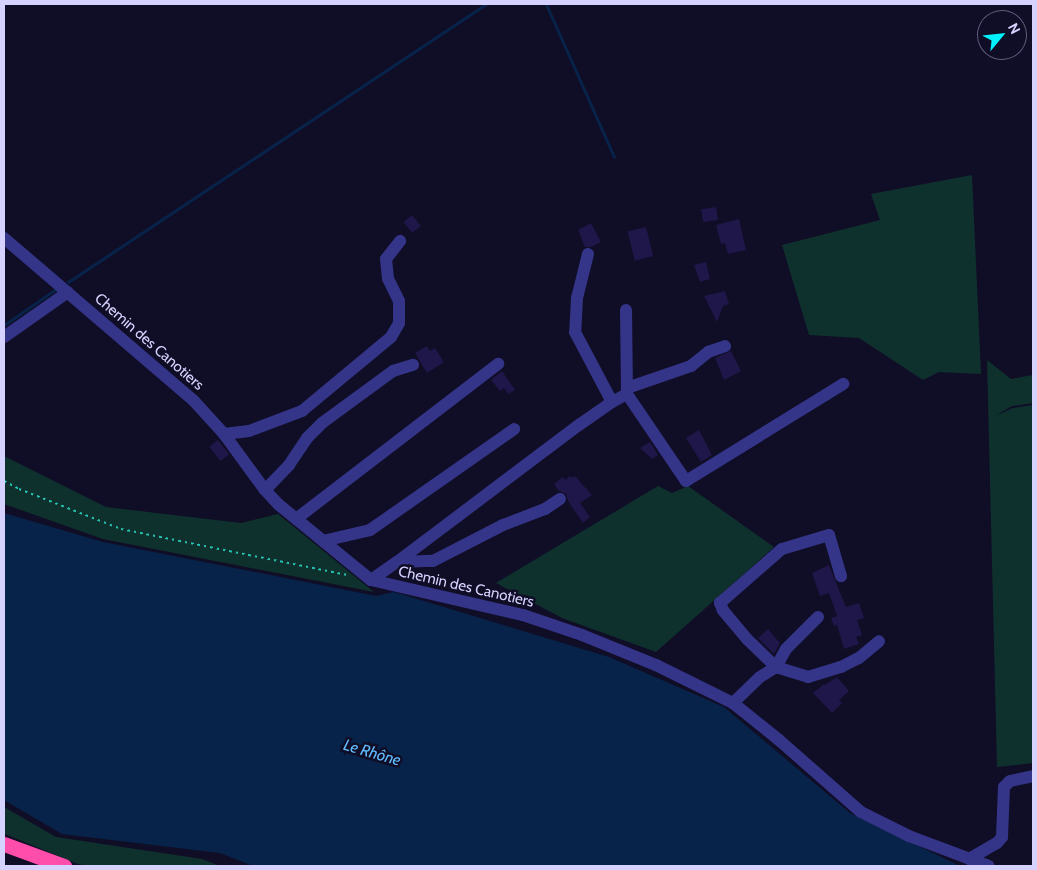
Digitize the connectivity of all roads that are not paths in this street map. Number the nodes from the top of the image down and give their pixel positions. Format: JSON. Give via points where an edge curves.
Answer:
{"nodes":[{"id":1,"x":4,"y":238,"type":"edge"},
{"id":2,"x":400,"y":241,"type":"dead end"},
{"id":3,"x":588,"y":254,"type":"dead end"},
{"id":4,"x":68,"y":292,"type":"junction"},
{"id":5,"x":626,"y":310,"type":"dead end"},
{"id":6,"x":4,"y":337,"type":"edge"},
{"id":7,"x":725,"y":346,"type":"dead end"},
{"id":8,"x":498,"y":364,"type":"dead end"},
{"id":9,"x":413,"y":365,"type":"dead end"},
{"id":10,"x":842,"y":384,"type":"dead end"},
{"id":11,"x":627,"y":391,"type":"junction"},
{"id":12,"x":612,"y":402,"type":"junction"},
{"id":13,"x":514,"y":429,"type":"dead end"},
{"id":14,"x":224,"y":434,"type":"junction"},
{"id":15,"x":265,"y":490,"type":"junction"},
{"id":16,"x":560,"y":499,"type":"dead end"},
{"id":17,"x":296,"y":519,"type":"junction"},
{"id":18,"x":324,"y":541,"type":"junction"},
{"id":19,"x":397,"y":562,"type":"junction"},
{"id":20,"x":841,"y":576,"type":"dead end"},
{"id":21,"x":371,"y":580,"type":"junction"},
{"id":22,"x":818,"y":617,"type":"dead end"},
{"id":23,"x":879,"y":641,"type":"dead end"},
{"id":24,"x":776,"y":667,"type":"junction"},
{"id":25,"x":733,"y":703,"type":"junction"},
{"id":26,"x":1033,"y":776,"type":"edge"},
{"id":27,"x":4,"y":844,"type":"edge"},
{"id":28,"x":969,"y":859,"type":"junction"},
{"id":29,"x":64,"y":866,"type":"edge"},
{"id":30,"x":989,"y":866,"type":"edge"}],
"edges":[{"from":1,"to":4,"type":"street","name":"Chemin des Canotiers"},
{"from":2,"to":14,"type":"street","via":[[386,259],[388,278],[399,301],[399,323],[391,337],[302,411],[249,431]]},
{"from":3,"to":12,"type":"street","via":[[577,298],[575,332]]},
{"from":4,"to":6,"type":"street"},
{"from":4,"to":14,"type":"street","name":"Chemin des Canotiers","via":[[194,401]]},
{"from":5,"to":11,"type":"street"},
{"from":7,"to":11,"type":"street","via":[[708,352],[691,366]]},
{"from":8,"to":17,"type":"street"},
{"from":9,"to":15,"type":"street","via":[[393,371],[322,423]]},
{"from":10,"to":11,"type":"street","via":[[686,481]]},
{"from":11,"to":12,"type":"street"},
{"from":12,"to":19,"type":"street"},
{"from":13,"to":18,"type":"street","via":[[370,530]]},
{"from":14,"to":15,"type":"street","name":"Chemin des Canotiers"},
{"from":15,"to":17,"type":"street","name":"Chemin des Canotiers"},
{"from":16,"to":19,"type":"street","via":[[433,561]]},
{"from":17,"to":18,"type":"street","name":"Chemin des Canotiers"},
{"from":18,"to":21,"type":"street","name":"Chemin des Canotiers"},
{"from":19,"to":21,"type":"street"},
{"from":20,"to":24,"type":"street","via":[[829,535],[782,549],[720,604],[747,639]]},
{"from":21,"to":25,"type":"street","name":"Chemin des Canotiers","via":[[523,615],[582,634],[656,665]]},
{"from":22,"to":24,"type":"street","via":[[786,649]]},
{"from":23,"to":24,"type":"street","via":[[859,658],[808,677]]},
{"from":24,"to":25,"type":"street","via":[[760,677]]},
{"from":25,"to":28,"type":"street","name":"Chemin des Canotiers","via":[[861,812],[909,836]]},
{"from":26,"to":28,"type":"street","via":[[1010,781],[1004,786],[1002,836]]},
{"from":27,"to":29,"type":"highway"},
{"from":28,"to":30,"type":"street","name":"Chemin des Canotiers"}]}
